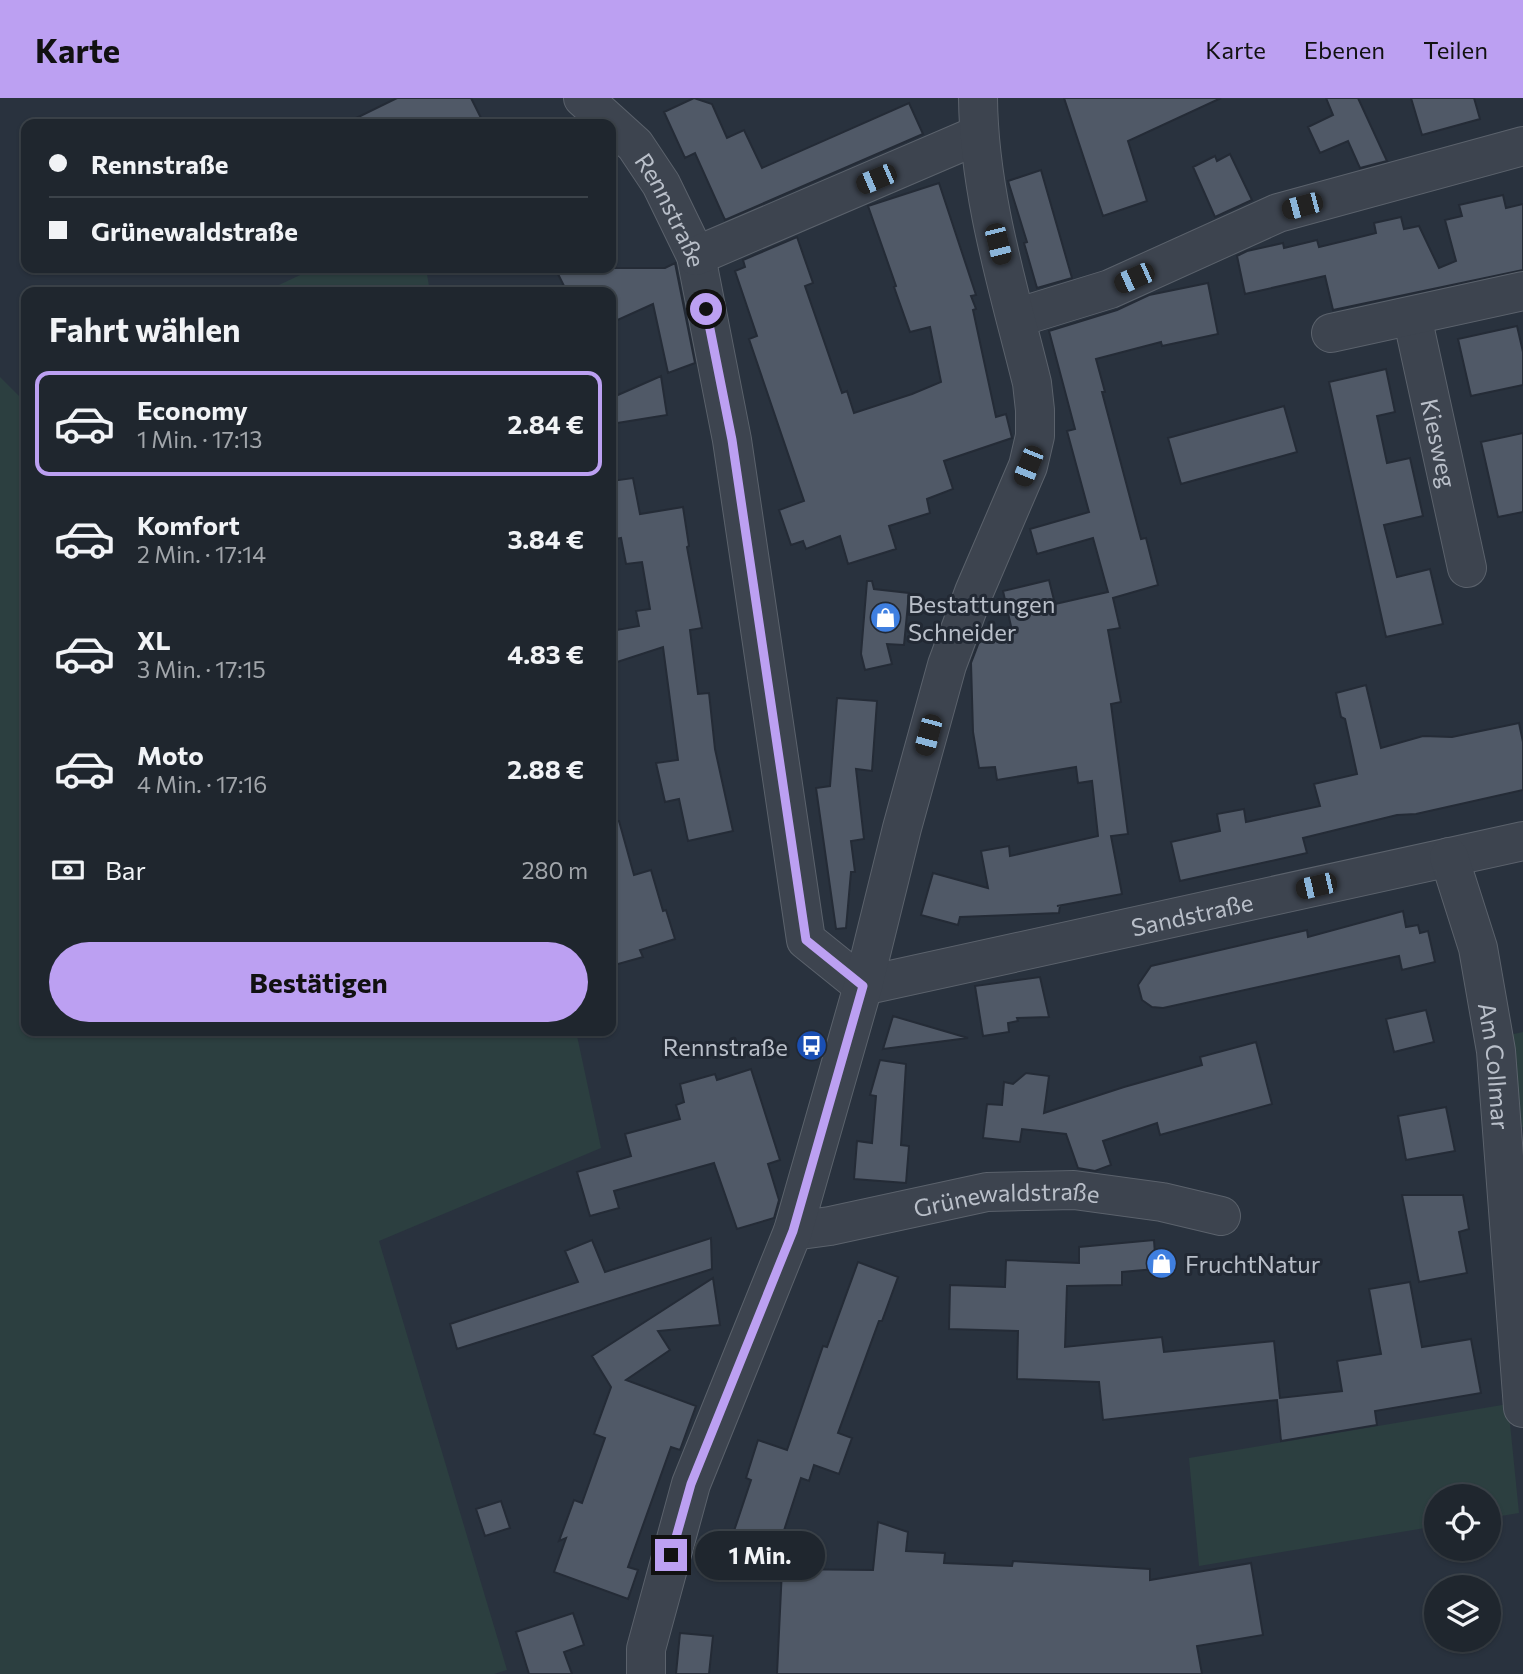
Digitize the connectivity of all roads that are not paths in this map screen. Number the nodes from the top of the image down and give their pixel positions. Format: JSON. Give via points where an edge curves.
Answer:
{"nodes":[{"id":1,"x":583,"y":98,"type":"edge"},
{"id":2,"x":978,"y":98,"type":"edge"},
{"id":3,"x":606,"y":119,"type":"edge"},
{"id":4,"x":616,"y":128,"type":"edge"},
{"id":5,"x":978,"y":135,"type":"junction"},
{"id":6,"x":1523,"y":146,"type":"edge"},
{"id":7,"x":696,"y":256,"type":"junction"},
{"id":8,"x":1523,"y":291,"type":"edge"},
{"id":9,"x":1412,"y":316,"type":"junction"},
{"id":10,"x":1016,"y":318,"type":"junction"},
{"id":11,"x":1331,"y":333,"type":"dead end"},
{"id":12,"x":1467,"y":568,"type":"dead end"},
{"id":13,"x":1523,"y":841,"type":"edge"},
{"id":14,"x":1449,"y":857,"type":"junction"},
{"id":15,"x":863,"y":986,"type":"junction"},
{"id":16,"x":1221,"y":1216,"type":"dead end"},
{"id":17,"x":793,"y":1231,"type":"junction"},
{"id":18,"x":1523,"y":1408,"type":"edge"},
{"id":19,"x":646,"y":1674,"type":"edge"}],
"edges":[{"from":1,"to":3,"type":"street","name":"Rennstraße"},
{"from":2,"to":5,"type":"street"},
{"from":4,"to":7,"type":"street","name":"Rennstraße","via":[[635,145],[661,184]]},
{"from":5,"to":7,"type":"street"},
{"from":5,"to":10,"type":"street"},
{"from":6,"to":10,"type":"street","via":[[1278,213],[1110,289]]},
{"from":7,"to":15,"type":"street","name":"Rennstraße","via":[[732,440],[806,940]]},
{"from":8,"to":9,"type":"street"},
{"from":9,"to":11,"type":"street"},
{"from":9,"to":12,"type":"street","name":"Kiesweg"},
{"from":10,"to":15,"type":"street","via":[[1035,410],[1028,466],[947,665]]},
{"from":13,"to":14,"type":"street","name":"Sandstraße"},
{"from":14,"to":15,"type":"street","name":"Sandstraße"},
{"from":14,"to":18,"type":"street","name":"Am Collmar","via":[[1478,948],[1496,1051]]},
{"from":15,"to":17,"type":"street"},
{"from":16,"to":17,"type":"street","name":"Grünewaldstraße","via":[[1162,1202],[1073,1190],[987,1192]]},
{"from":17,"to":19,"type":"street","via":[[691,1484],[646,1649]]}]}
